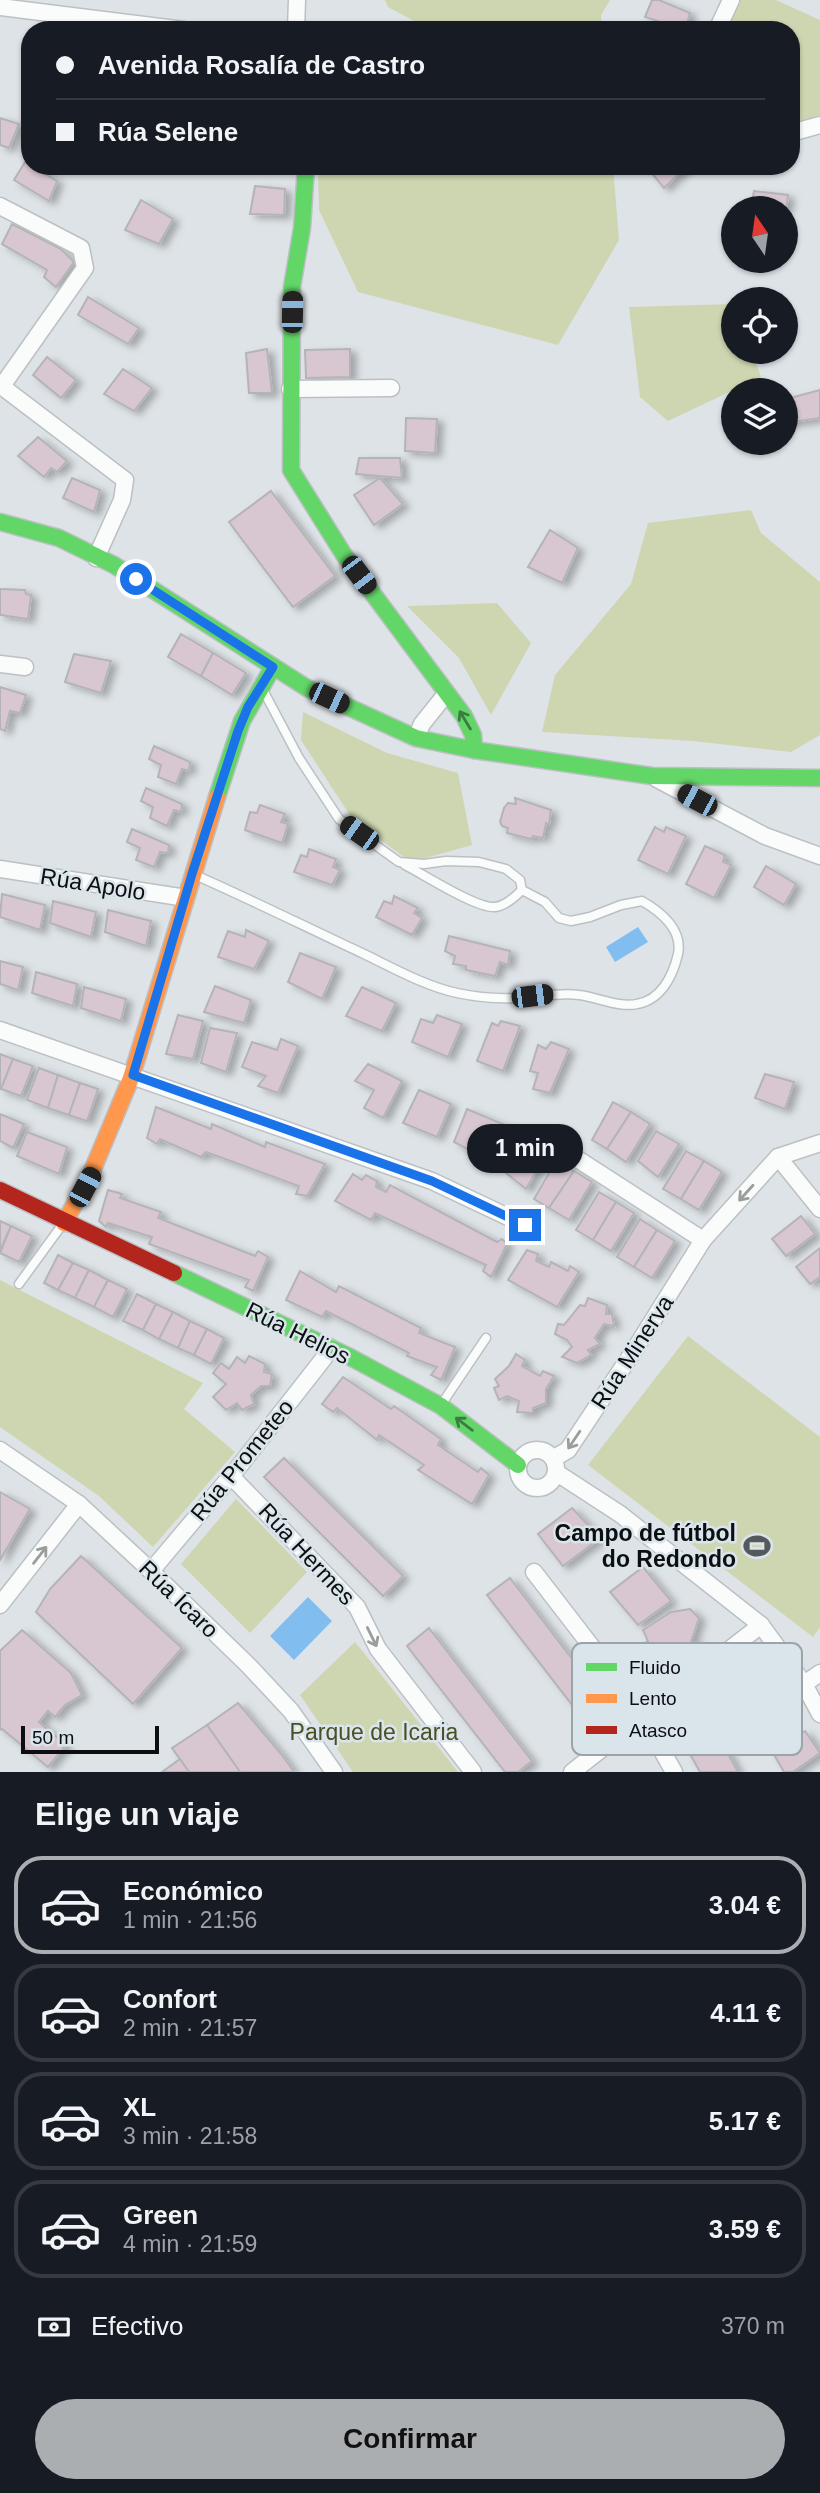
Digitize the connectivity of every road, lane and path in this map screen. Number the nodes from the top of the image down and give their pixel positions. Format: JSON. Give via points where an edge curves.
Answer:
{"nodes":[{"id":1,"x":297,"y":0,"type":"edge"},
{"id":2,"x":731,"y":0,"type":"edge"},
{"id":3,"x":0,"y":7,"type":"edge"},
{"id":4,"x":112,"y":21,"type":"edge"},
{"id":5,"x":296,"y":21,"type":"edge"},
{"id":6,"x":721,"y":21,"type":"edge"},
{"id":7,"x":820,"y":125,"type":"edge"},
{"id":8,"x":800,"y":131,"type":"edge"},
{"id":9,"x":305,"y":175,"type":"edge"},
{"id":10,"x":0,"y":206,"type":"edge"},
{"id":11,"x":1,"y":386,"type":"edge"},
{"id":12,"x":391,"y":388,"type":"dead end"},
{"id":13,"x":290,"y":389,"type":"junction"},
{"id":14,"x":0,"y":522,"type":"edge"},
{"id":15,"x":96,"y":558,"type":"junction"},
{"id":16,"x":0,"y":664,"type":"edge"},
{"id":17,"x":25,"y":667,"type":"dead end"},
{"id":18,"x":273,"y":667,"type":"junction"},
{"id":19,"x":261,"y":686,"type":"junction"},
{"id":20,"x":446,"y":694,"type":"junction"},
{"id":21,"x":416,"y":738,"type":"junction"},
{"id":22,"x":474,"y":750,"type":"junction"},
{"id":23,"x":652,"y":776,"type":"junction"},
{"id":24,"x":820,"y":778,"type":"edge"},
{"id":25,"x":820,"y":856,"type":"edge"},
{"id":26,"x":399,"y":862,"type":"junction"},
{"id":27,"x":0,"y":869,"type":"edge"},
{"id":28,"x":192,"y":874,"type":"junction"},
{"id":29,"x":522,"y":890,"type":"junction"},
{"id":30,"x":186,"y":898,"type":"junction"},
{"id":31,"x":0,"y":1030,"type":"edge"},
{"id":32,"x":133,"y":1075,"type":"junction"},
{"id":33,"x":820,"y":1143,"type":"edge"},
{"id":34,"x":562,"y":1149,"type":"dead end"},
{"id":35,"x":778,"y":1157,"type":"junction"},
{"id":36,"x":0,"y":1190,"type":"edge"},
{"id":37,"x":820,"y":1209,"type":"edge"},
{"id":38,"x":64,"y":1223,"type":"junction"},
{"id":39,"x":525,"y":1225,"type":"dead end"},
{"id":40,"x":703,"y":1241,"type":"junction"},
{"id":41,"x":19,"y":1284,"type":"dead end"},
{"id":42,"x":486,"y":1338,"type":"dead end"},
{"id":43,"x":330,"y":1347,"type":"junction"},
{"id":44,"x":440,"y":1406,"type":"junction"},
{"id":45,"x":0,"y":1450,"type":"edge"},
{"id":46,"x":518,"y":1465,"type":"junction"},
{"id":47,"x":555,"y":1466,"type":"junction"},
{"id":48,"x":231,"y":1476,"type":"junction"},
{"id":49,"x":79,"y":1504,"type":"junction"},
{"id":50,"x":151,"y":1571,"type":"junction"},
{"id":51,"x":534,"y":1572,"type":"dead end"},
{"id":52,"x":0,"y":1605,"type":"edge"},
{"id":53,"x":761,"y":1625,"type":"junction"},
{"id":54,"x":588,"y":1643,"type":"edge"},
{"id":55,"x":738,"y":1643,"type":"edge"},
{"id":56,"x":774,"y":1643,"type":"edge"},
{"id":57,"x":820,"y":1674,"type":"edge"},
{"id":58,"x":802,"y":1681,"type":"edge"},
{"id":59,"x":804,"y":1684,"type":"junction"},
{"id":60,"x":820,"y":1714,"type":"edge"},
{"id":61,"x":594,"y":1755,"type":"edge"},
{"id":62,"x":665,"y":1755,"type":"edge"},
{"id":63,"x":334,"y":1772,"type":"edge"},
{"id":64,"x":473,"y":1772,"type":"edge"},
{"id":65,"x":572,"y":1772,"type":"edge"},
{"id":66,"x":674,"y":1772,"type":"edge"}],
"edges":[{"from":1,"to":5,"type":"street"},
{"from":2,"to":6,"type":"street"},
{"from":3,"to":4,"type":"street"},
{"from":7,"to":8,"type":"street"},
{"from":9,"to":13,"type":"street","via":[[292,287]]},
{"from":10,"to":11,"type":"street","via":[[81,247],[85,268]]},
{"from":11,"to":15,"type":"street","via":[[125,480],[122,500]]},
{"from":12,"to":13,"type":"street"},
{"from":13,"to":20,"type":"street","via":[[291,470],[344,555]]},
{"from":14,"to":15,"type":"street","via":[[59,538]]},
{"from":15,"to":18,"type":"street"},
{"from":16,"to":17,"type":"street"},
{"from":18,"to":19,"type":"street"},
{"from":18,"to":21,"type":"street","via":[[307,688]]},
{"from":19,"to":26,"type":"lane","via":[[299,758],[339,819]]},
{"from":19,"to":28,"type":"street","via":[[238,731]]},
{"from":20,"to":21,"type":"street"},
{"from":22,"to":20,"type":"street","one_way":true,"via":[[473,734]]},
{"from":21,"to":22,"type":"street"},
{"from":22,"to":23,"type":"street"},
{"from":23,"to":24,"type":"street"},
{"from":23,"to":25,"type":"street","via":[[765,836]]},
{"from":26,"to":29,"type":"lane","via":[[480,862],[506,869],[520,880]]},
{"from":26,"to":29,"type":"lane","via":[[480,904],[495,907]]},
{"from":27,"to":30,"type":"street","name":"Rúa Apolo"},
{"from":28,"to":29,"type":"lane","via":[[455,993],[516,998],[578,995],[636,1005],[659,994],[679,951],[673,927],[662,912],[642,901],[570,921]]},
{"from":28,"to":30,"type":"street"},
{"from":30,"to":32,"type":"street"},
{"from":31,"to":32,"type":"street"},
{"from":32,"to":38,"type":"street","via":[[106,1147]]},
{"from":32,"to":39,"type":"street","via":[[432,1181]]},
{"from":33,"to":35,"type":"street","name":"Rúa Minerva"},
{"from":34,"to":40,"type":"street"},
{"from":35,"to":37,"type":"street"},
{"from":35,"to":40,"type":"street","name":"Rúa Minerva","one_way":true},
{"from":36,"to":38,"type":"street","name":"Rúa Helios"},
{"from":38,"to":41,"type":"lane"},
{"from":38,"to":43,"type":"street","name":"Rúa Helios"},
{"from":40,"to":47,"type":"street","name":"Rúa Minerva","one_way":true},
{"from":42,"to":44,"type":"lane"},
{"from":43,"to":44,"type":"street","name":"Rúa Helios"},
{"from":43,"to":48,"type":"street","name":"Rúa Prometeo"},
{"from":46,"to":44,"type":"street","name":"Rúa Helios","one_way":true},
{"from":45,"to":49,"type":"street","name":"Rúa Ícaro"},
{"from":46,"to":47,"type":"street","via":[[522,1456],[534,1449],[549,1453]]},
{"from":46,"to":47,"type":"street","name":"Rúa Helios","via":[[520,1478],[530,1488],[547,1486]]},
{"from":47,"to":53,"type":"street"},
{"from":48,"to":50,"type":"street","name":"Rúa Prometeo"},
{"from":48,"to":64,"type":"street","name":"Rúa Hermes","one_way":true,"via":[[357,1606],[378,1649]]},
{"from":49,"to":50,"type":"street","name":"Rúa Ícaro"},
{"from":52,"to":49,"type":"street","one_way":true},
{"from":50,"to":63,"type":"street","name":"Rúa Ícaro","via":[[291,1710]]},
{"from":51,"to":54,"type":"street"},
{"from":53,"to":55,"type":"street"},
{"from":53,"to":56,"type":"street"},
{"from":57,"to":59,"type":"street"},
{"from":58,"to":59,"type":"street"},
{"from":59,"to":60,"type":"street"},
{"from":61,"to":65,"type":"street"},
{"from":62,"to":66,"type":"street"}]}
